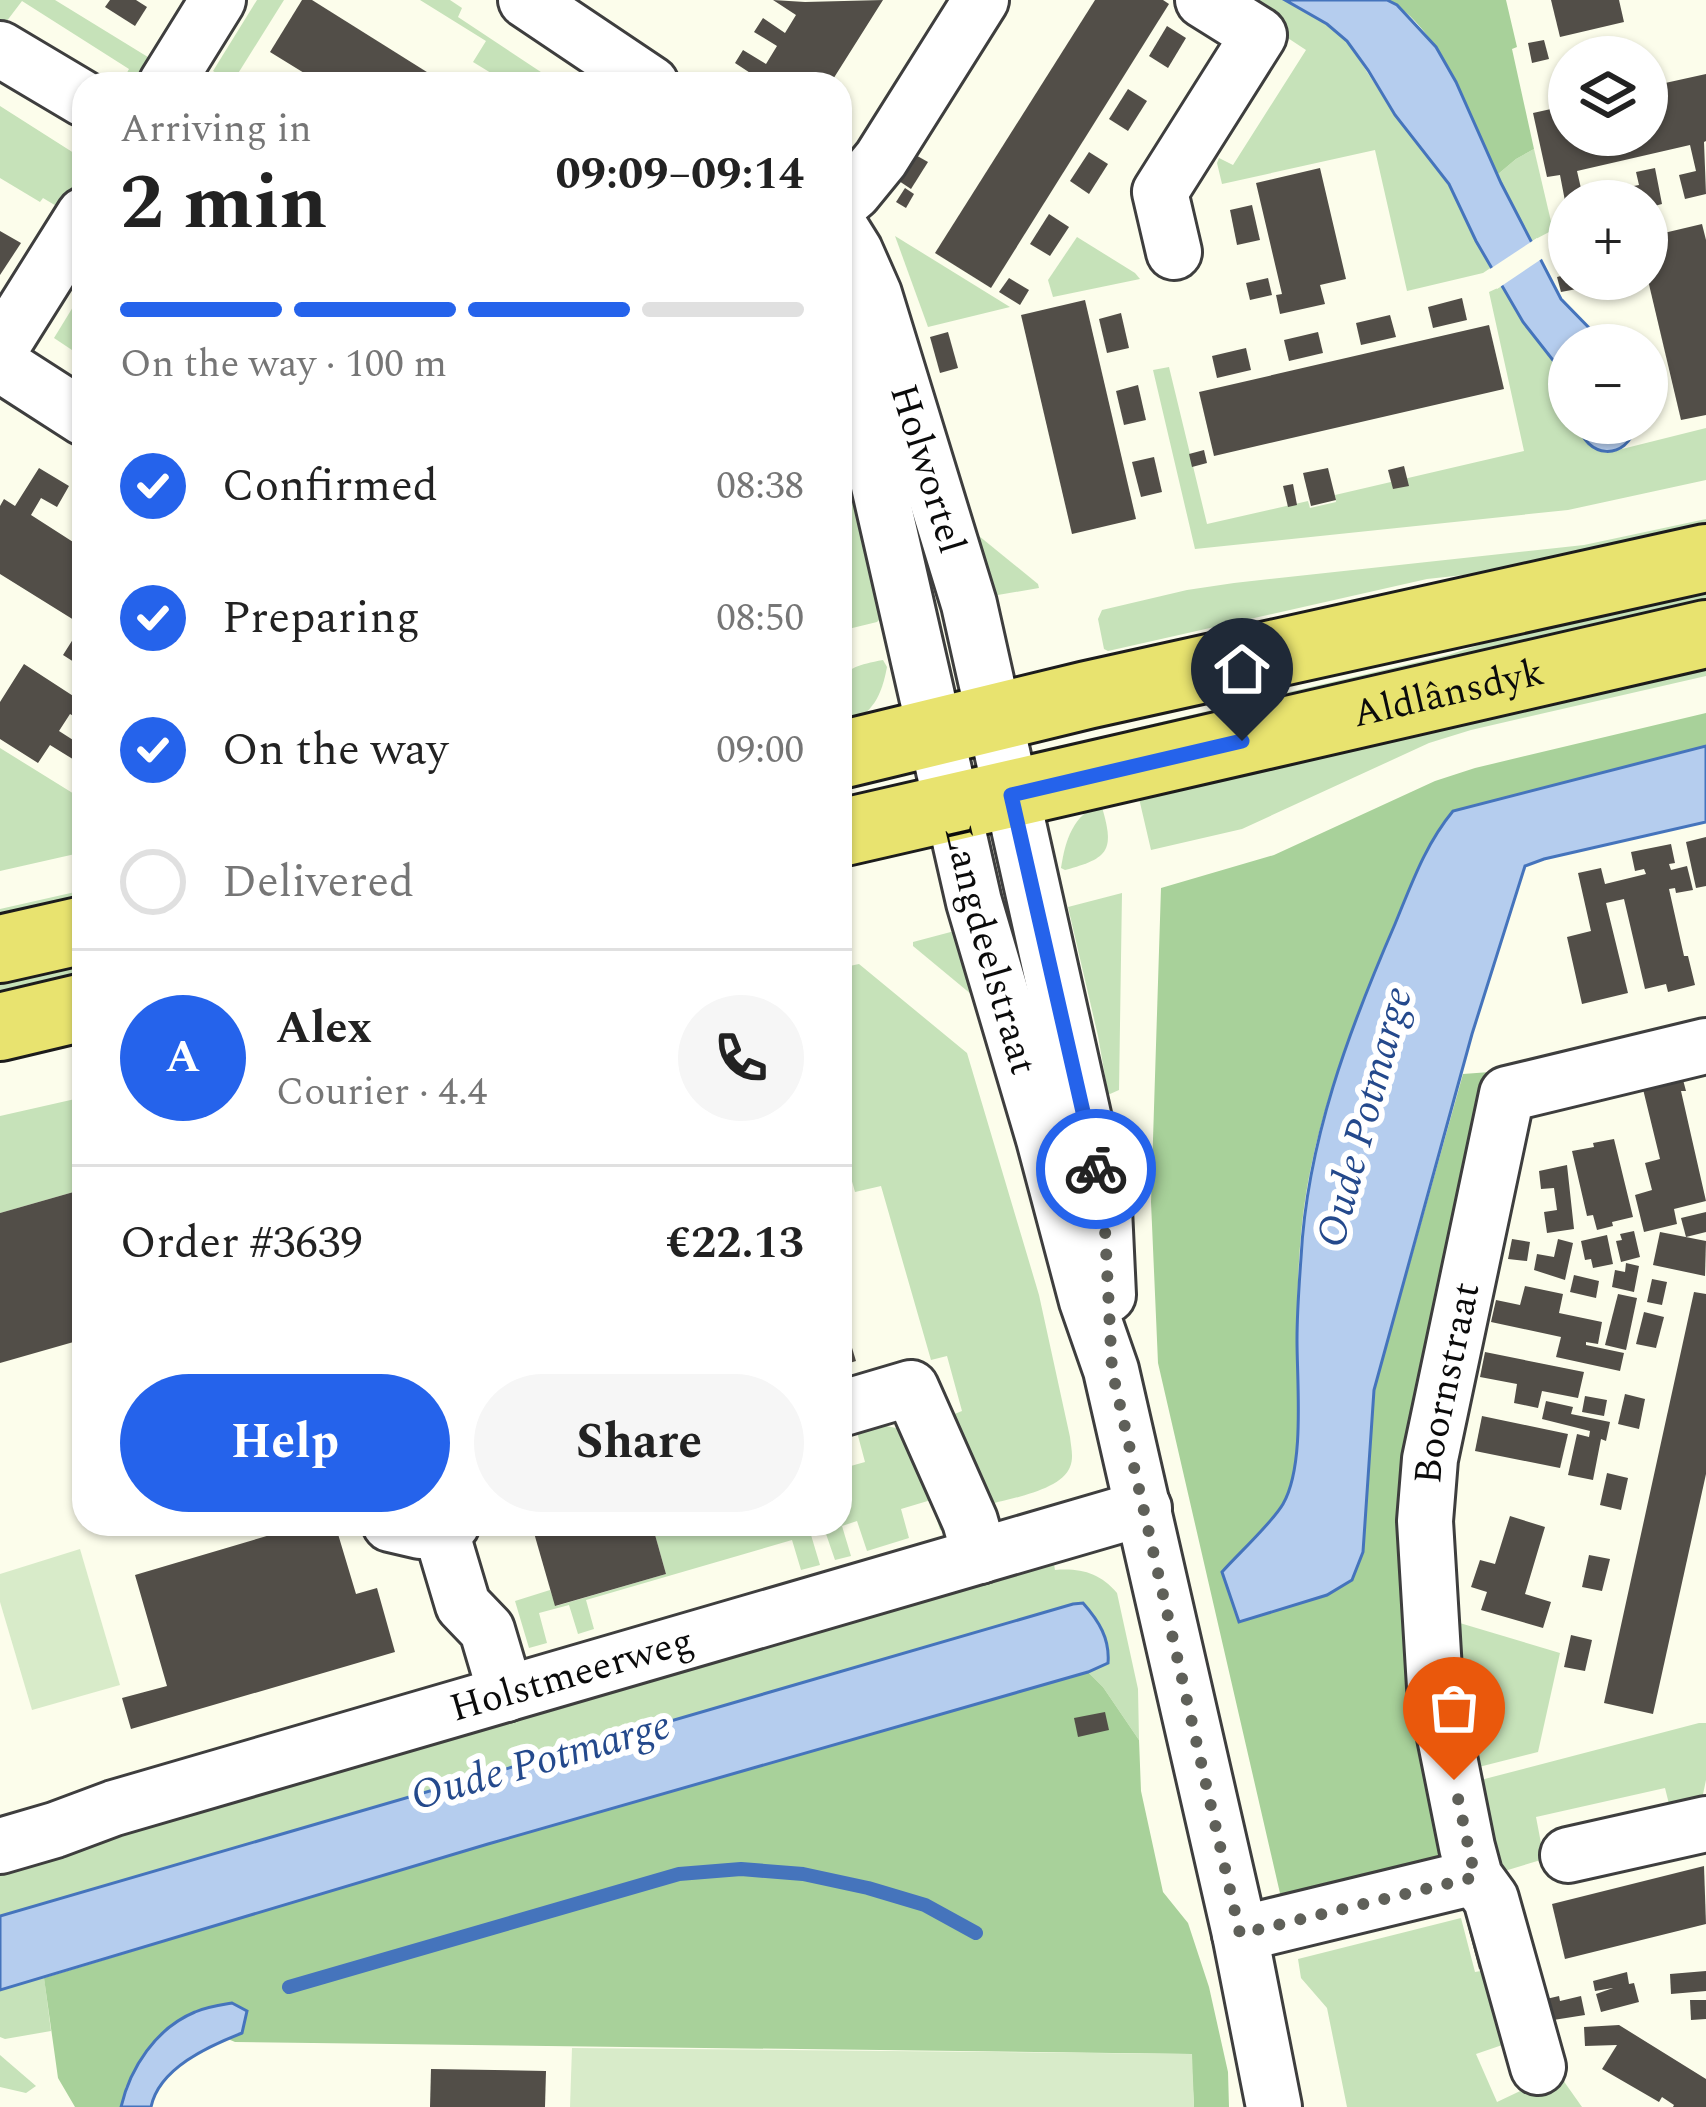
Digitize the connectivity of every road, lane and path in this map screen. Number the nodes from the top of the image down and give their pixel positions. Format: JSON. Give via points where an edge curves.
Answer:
{"nodes":[{"id":1,"x":218,"y":0,"type":"edge"},
{"id":2,"x":526,"y":0,"type":"edge"},
{"id":3,"x":981,"y":0,"type":"edge"},
{"id":4,"x":1203,"y":0,"type":"edge"},
{"id":5,"x":0,"y":49,"type":"edge"},
{"id":6,"x":173,"y":72,"type":"edge"},
{"id":7,"x":633,"y":72,"type":"edge"},
{"id":8,"x":72,"y":92,"type":"edge"},
{"id":9,"x":852,"y":191,"type":"edge"},
{"id":10,"x":72,"y":234,"type":"edge"},
{"id":11,"x":852,"y":246,"type":"edge"},
{"id":12,"x":1174,"y":252,"type":"dead end"},
{"id":13,"x":0,"y":349,"type":"edge"},
{"id":14,"x":0,"y":364,"type":"edge"},
{"id":15,"x":852,"y":378,"type":"edge"},
{"id":16,"x":72,"y":410,"type":"edge"},
{"id":17,"x":1706,"y":557,"type":"edge"},
{"id":18,"x":1706,"y":634,"type":"edge"},
{"id":19,"x":964,"y":724,"type":"junction"},
{"id":20,"x":852,"y":752,"type":"edge"},
{"id":21,"x":981,"y":802,"type":"junction"},
{"id":22,"x":852,"y":830,"type":"edge"},
{"id":23,"x":72,"y":933,"type":"edge"},
{"id":24,"x":0,"y":949,"type":"edge"},
{"id":25,"x":72,"y":1010,"type":"edge"},
{"id":26,"x":0,"y":1027,"type":"edge"},
{"id":27,"x":1706,"y":1046,"type":"edge"},
{"id":28,"x":852,"y":1405,"type":"edge"},
{"id":29,"x":1144,"y":1508,"type":"junction"},
{"id":30,"x":433,"y":1536,"type":"edge"},
{"id":31,"x":980,"y":1556,"type":"junction"},
{"id":32,"x":506,"y":1694,"type":"junction"},
{"id":33,"x":1706,"y":1825,"type":"edge"},
{"id":34,"x":0,"y":1846,"type":"edge"},
{"id":35,"x":1568,"y":1855,"type":"dead end"},
{"id":36,"x":1475,"y":1877,"type":"junction"},
{"id":37,"x":1240,"y":1934,"type":"junction"},
{"id":38,"x":1538,"y":2067,"type":"dead end"},
{"id":39,"x":1274,"y":2107,"type":"edge"}],
"edges":[{"from":1,"to":6,"type":"street"},
{"from":2,"to":7,"type":"street"},
{"from":3,"to":9,"type":"street","via":[[881,159]]},
{"from":4,"to":12,"type":"street","via":[[1258,35],[1160,192]]},
{"from":5,"to":8,"type":"street"},
{"from":10,"to":13,"type":"street"},
{"from":11,"to":19,"type":"street","name":"Holwortel","via":[[890,343],[969,604]]},
{"from":14,"to":16,"type":"street"},
{"from":15,"to":19,"type":"street","name":"Holwortel"},
{"from":17,"to":19,"type":"main road","name":"Aldlânsdyk"},
{"from":18,"to":21,"type":"main road","name":"Aldlânsdyk"},
{"from":19,"to":20,"type":"main road","name":"Aldlânsdyk"},
{"from":19,"to":21,"type":"street","name":"Langdeelstraat"},
{"from":21,"to":22,"type":"main road","name":"Aldlânsdyk"},
{"from":21,"to":29,"type":"street","name":"Langdeelstraat","via":[[1104,1209],[1112,1370]]},
{"from":23,"to":24,"type":"main road"},
{"from":25,"to":26,"type":"main road"},
{"from":27,"to":36,"type":"street","name":"Boornstraat","via":[[1507,1094],[1430,1459],[1425,1521],[1435,1688]]},
{"from":28,"to":31,"type":"street","via":[[911,1388]]},
{"from":29,"to":31,"type":"street","name":"Holstmeerweg"},
{"from":29,"to":37,"type":"street","name":"Langdeelstraat"},
{"from":30,"to":32,"type":"street","via":[[463,1605],[487,1630]]},
{"from":31,"to":32,"type":"street","name":"Holstmeerweg"},
{"from":32,"to":34,"type":"street","name":"Holstmeerweg"},
{"from":33,"to":35,"type":"street"},
{"from":36,"to":37,"type":"street"},
{"from":36,"to":38,"type":"street","via":[[1491,1899]]},
{"from":37,"to":39,"type":"street","name":"Langdeelstraat"}]}
